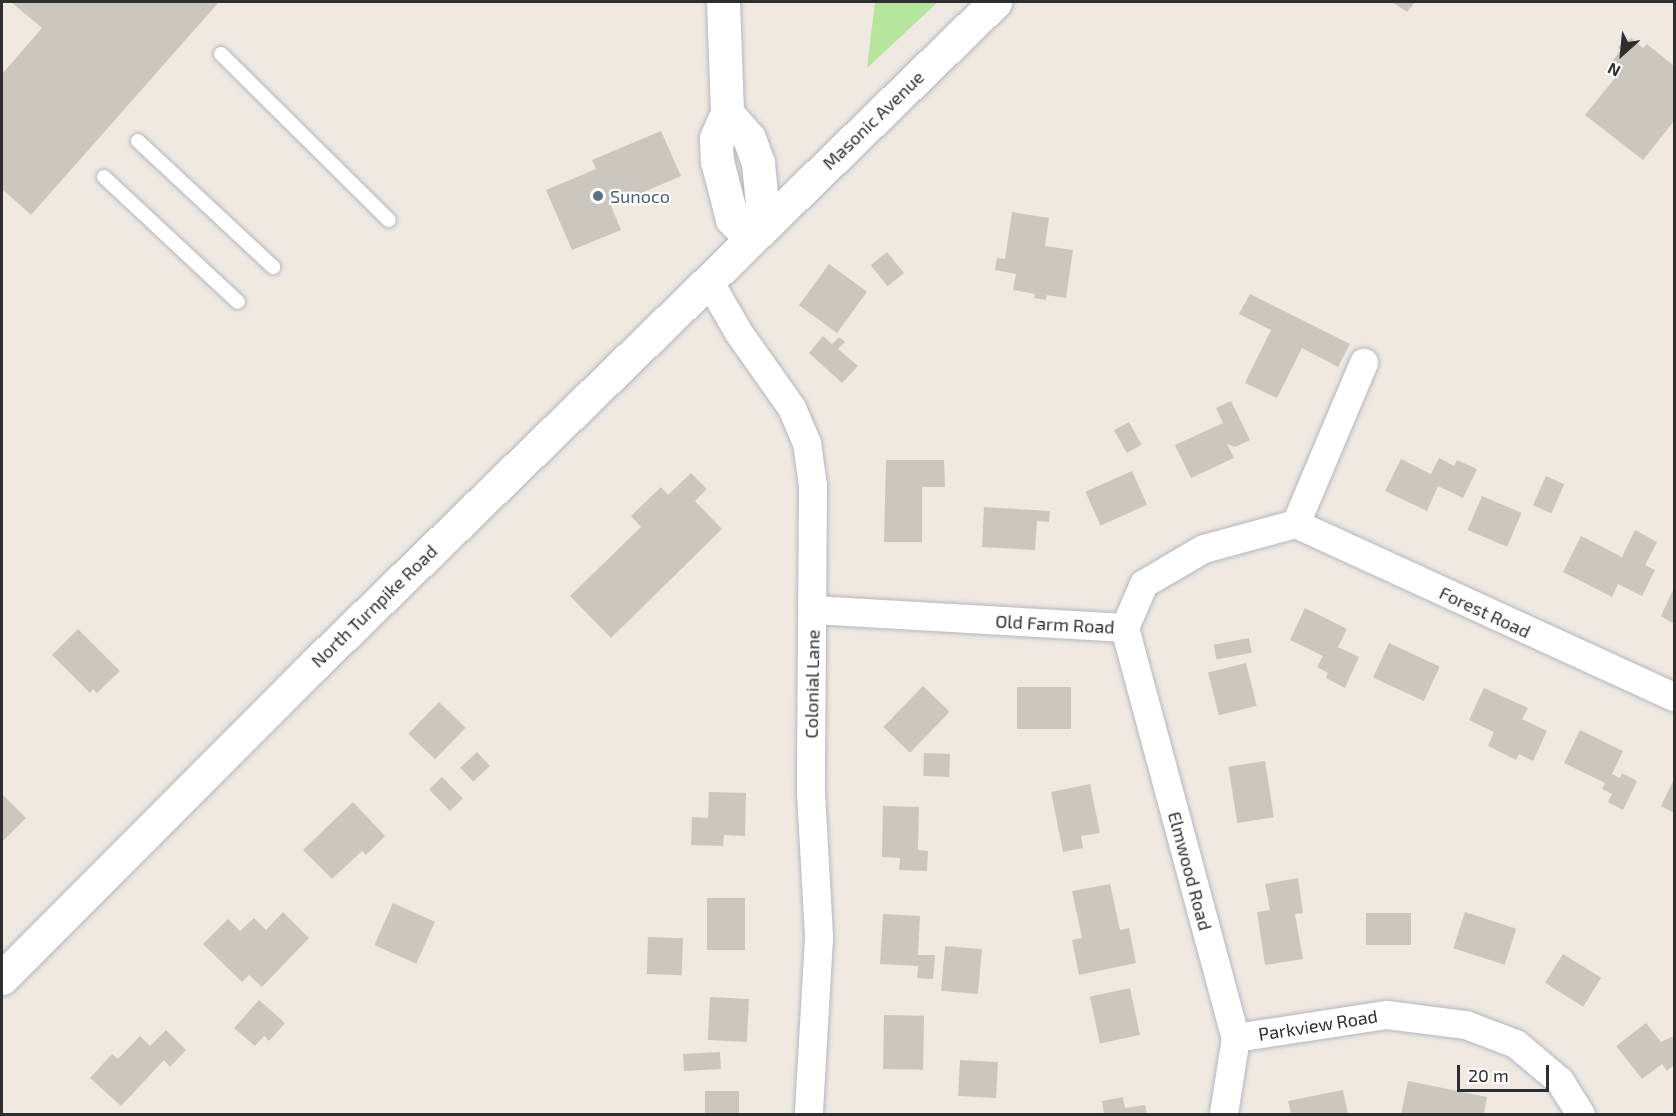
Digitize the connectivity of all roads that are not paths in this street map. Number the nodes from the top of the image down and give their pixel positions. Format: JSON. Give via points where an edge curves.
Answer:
{"nodes":[{"id":1,"x":723,"y":2,"type":"edge"},
{"id":2,"x":995,"y":2,"type":"edge"},
{"id":3,"x":221,"y":54,"type":"dead end"},
{"id":4,"x":138,"y":141,"type":"dead end"},
{"id":5,"x":104,"y":177,"type":"dead end"},
{"id":6,"x":389,"y":220,"type":"dead end"},
{"id":7,"x":751,"y":238,"type":"junction"},
{"id":8,"x":273,"y":267,"type":"dead end"},
{"id":9,"x":709,"y":281,"type":"junction"},
{"id":10,"x":238,"y":302,"type":"dead end"},
{"id":11,"x":1364,"y":363,"type":"dead end"},
{"id":12,"x":1296,"y":524,"type":"junction"},
{"id":13,"x":813,"y":610,"type":"junction"},
{"id":14,"x":1125,"y":628,"type":"junction"},
{"id":15,"x":1674,"y":697,"type":"edge"},
{"id":16,"x":2,"y":978,"type":"edge"},
{"id":17,"x":1236,"y":1038,"type":"junction"},
{"id":18,"x":809,"y":1114,"type":"edge"},
{"id":19,"x":1224,"y":1114,"type":"edge"},
{"id":20,"x":1581,"y":1114,"type":"edge"}],
"edges":[{"from":1,"to":7,"type":"main road","via":[[727,113],[716,138],[723,196],[732,219]]},
{"from":2,"to":7,"type":"main road","name":"Masonic Avenue"},
{"from":3,"to":6,"type":"lane"},
{"from":4,"to":8,"type":"lane"},
{"from":5,"to":10,"type":"lane"},
{"from":7,"to":9,"type":"main road","name":"North Turnpike Road"},
{"from":9,"to":13,"type":"street","name":"Colonial Lane","via":[[739,333],[792,408],[807,443],[813,486]]},
{"from":9,"to":16,"type":"main road","name":"North Turnpike Road","via":[[316,663]]},
{"from":11,"to":12,"type":"street"},
{"from":12,"to":14,"type":"street","name":"Old Farm Road","via":[[1204,549],[1144,584]]},
{"from":12,"to":15,"type":"street","name":"Forest Road"},
{"from":13,"to":14,"type":"street","name":"Old Farm Road"},
{"from":13,"to":18,"type":"street","name":"Colonial Lane","via":[[811,793],[819,939]]},
{"from":14,"to":17,"type":"street","name":"Elmwood Road"},
{"from":17,"to":19,"type":"street","name":"Elmwood Road"},
{"from":17,"to":20,"type":"street","name":"Parkview Road","via":[[1387,1014],[1466,1025],[1516,1044],[1560,1081]]}]}
